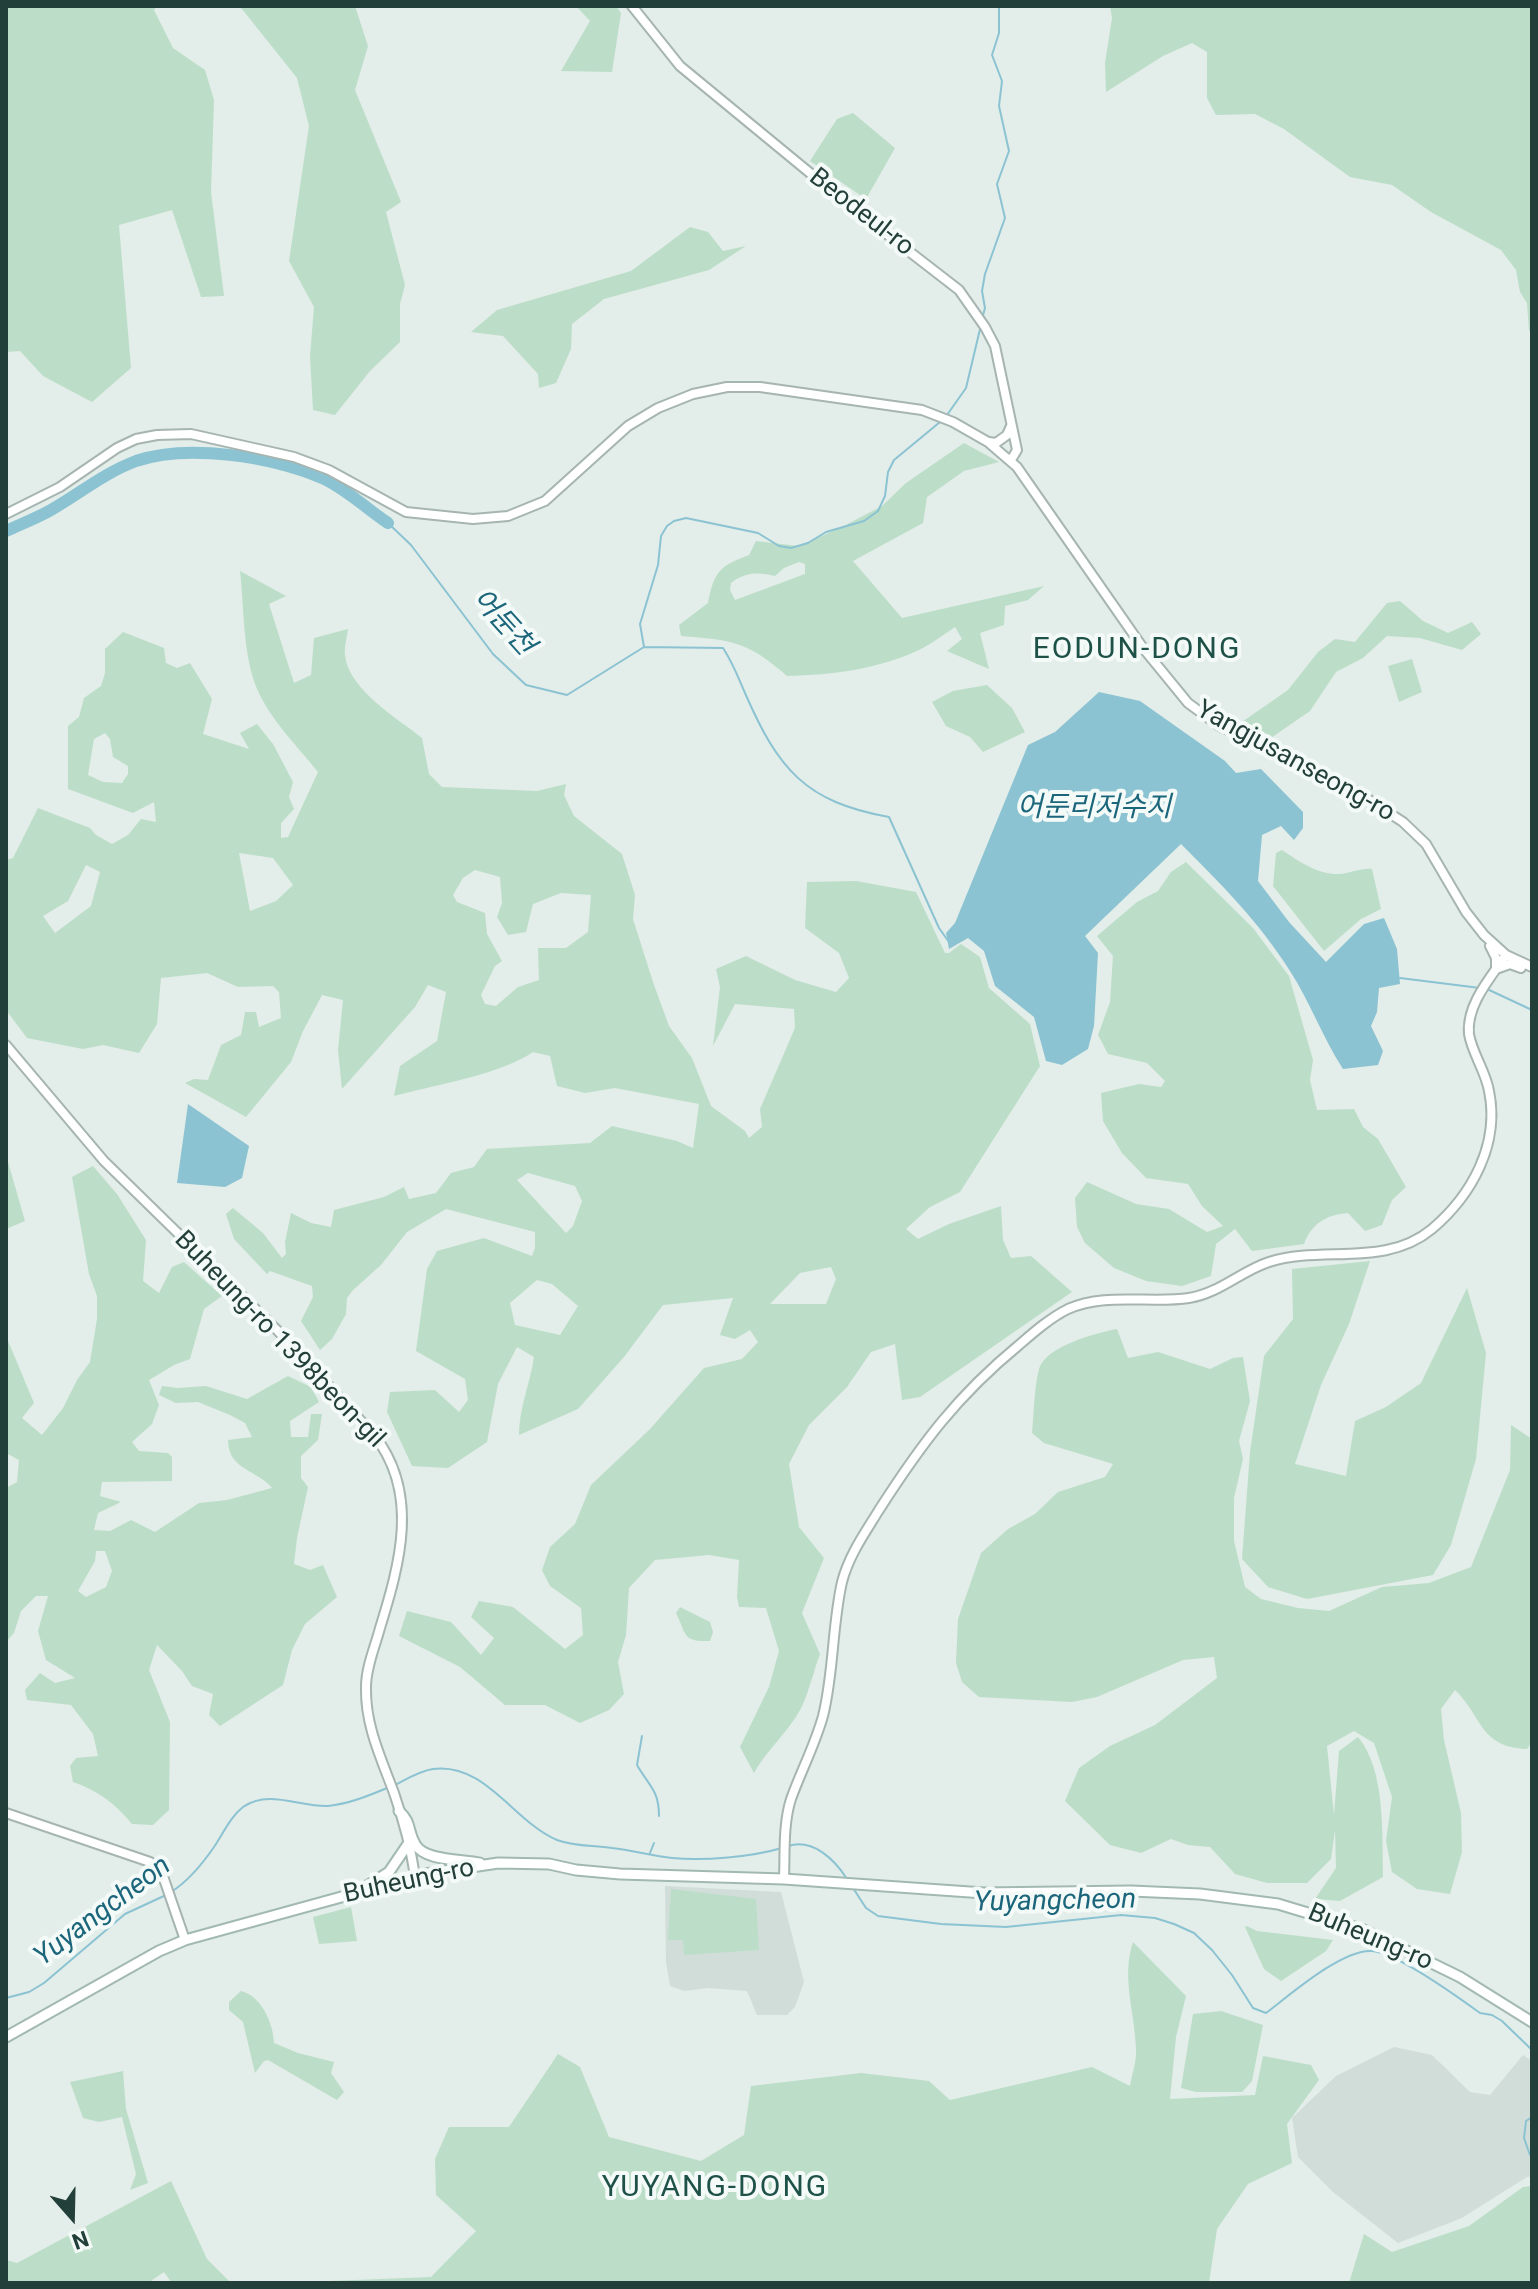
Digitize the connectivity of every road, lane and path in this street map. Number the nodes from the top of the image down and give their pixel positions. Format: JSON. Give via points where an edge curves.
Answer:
{"nodes":[{"id":1,"x":632,"y":6,"type":"edge"},
{"id":2,"x":1011,"y":426,"type":"junction"},
{"id":3,"x":988,"y":442,"type":"junction"},
{"id":4,"x":1017,"y":450,"type":"junction"},
{"id":5,"x":1011,"y":460,"type":"junction"},
{"id":6,"x":1037,"y":493,"type":"junction"},
{"id":7,"x":6,"y":514,"type":"edge"},
{"id":8,"x":1477,"y":926,"type":"junction"},
{"id":9,"x":1506,"y":955,"type":"junction"},
{"id":10,"x":1496,"y":969,"type":"junction"},
{"id":11,"x":1532,"y":969,"type":"edge"},
{"id":12,"x":6,"y":1045,"type":"edge"},
{"id":13,"x":399,"y":1811,"type":"junction"},
{"id":14,"x":6,"y":1813,"type":"edge"},
{"id":15,"x":408,"y":1844,"type":"junction"},
{"id":16,"x":487,"y":1865,"type":"junction"},
{"id":17,"x":415,"y":1876,"type":"junction"},
{"id":18,"x":784,"y":1879,"type":"junction"},
{"id":19,"x":352,"y":1894,"type":"junction"},
{"id":20,"x":185,"y":1940,"type":"junction"},
{"id":21,"x":1532,"y":2022,"type":"edge"},
{"id":22,"x":6,"y":2037,"type":"edge"}],
"edges":[{"from":1,"to":2,"type":"street","name":"Beodeul-ro","via":[[680,66],[959,290],[985,327],[999,362]]},
{"from":2,"to":3,"type":"street","via":[[1001,440]]},
{"from":2,"to":4,"type":"street","name":"Beodeul-ro"},
{"from":3,"to":5,"type":"street","name":"Yangjusanseong-ro"},
{"from":3,"to":7,"type":"street","name":"Yangjusanseong-ro","via":[[915,408],[740,386],[680,398],[641,417],[552,496],[508,516],[473,519],[406,512],[294,457],[191,434],[136,439]]},
{"from":4,"to":5,"type":"street"},
{"from":4,"to":6,"type":"street","name":"Beodeul-ro"},
{"from":5,"to":6,"type":"street","name":"Yangjusanseong-ro"},
{"from":6,"to":8,"type":"street","name":"Yangjusanseong-ro","via":[[1143,648],[1188,703],[1218,725],[1396,816],[1421,839]]},
{"from":8,"to":9,"type":"street","name":"Yangjusanseong-ro"},
{"from":8,"to":10,"type":"street","via":[[1494,954]]},
{"from":9,"to":10,"type":"street"},
{"from":9,"to":11,"type":"street","name":"Yangjusanseong-ro"},
{"from":10,"to":11,"type":"street","via":[[1510,964]]},
{"from":10,"to":18,"type":"street","via":[[1480,993],[1469,1033],[1489,1089],[1491,1131],[1475,1177],[1431,1230],[1381,1253],[1270,1262],[1189,1298],[1082,1303],[1037,1330],[952,1406],[850,1557],[823,1715],[790,1801]]},
{"from":12,"to":13,"type":"street","name":"Buheung-ro 1398beon-gil","via":[[104,1161],[278,1331],[388,1454],[398,1479],[403,1538],[366,1685],[369,1725]]},
{"from":13,"to":15,"type":"street","name":"Buheung-ro 1398beon-gil"},
{"from":13,"to":16,"type":"main road","via":[[425,1855]]},
{"from":14,"to":20,"type":"street","via":[[150,1862],[164,1879]]},
{"from":15,"to":17,"type":"street","name":"Buheung-ro 1398beon-gil"},
{"from":15,"to":19,"type":"main road","via":[[389,1872]]},
{"from":16,"to":17,"type":"main road","name":"Buheung-ro"},
{"from":16,"to":18,"type":"main road","name":"Buheung-ro"},
{"from":17,"to":19,"type":"main road","name":"Buheung-ro"},
{"from":18,"to":21,"type":"main road","name":"Buheung-ro","via":[[984,1893],[1177,1892],[1259,1899],[1378,1935]]},
{"from":19,"to":20,"type":"main road","name":"Buheung-ro"},
{"from":20,"to":22,"type":"main road","name":"Buheung-ro"}]}
